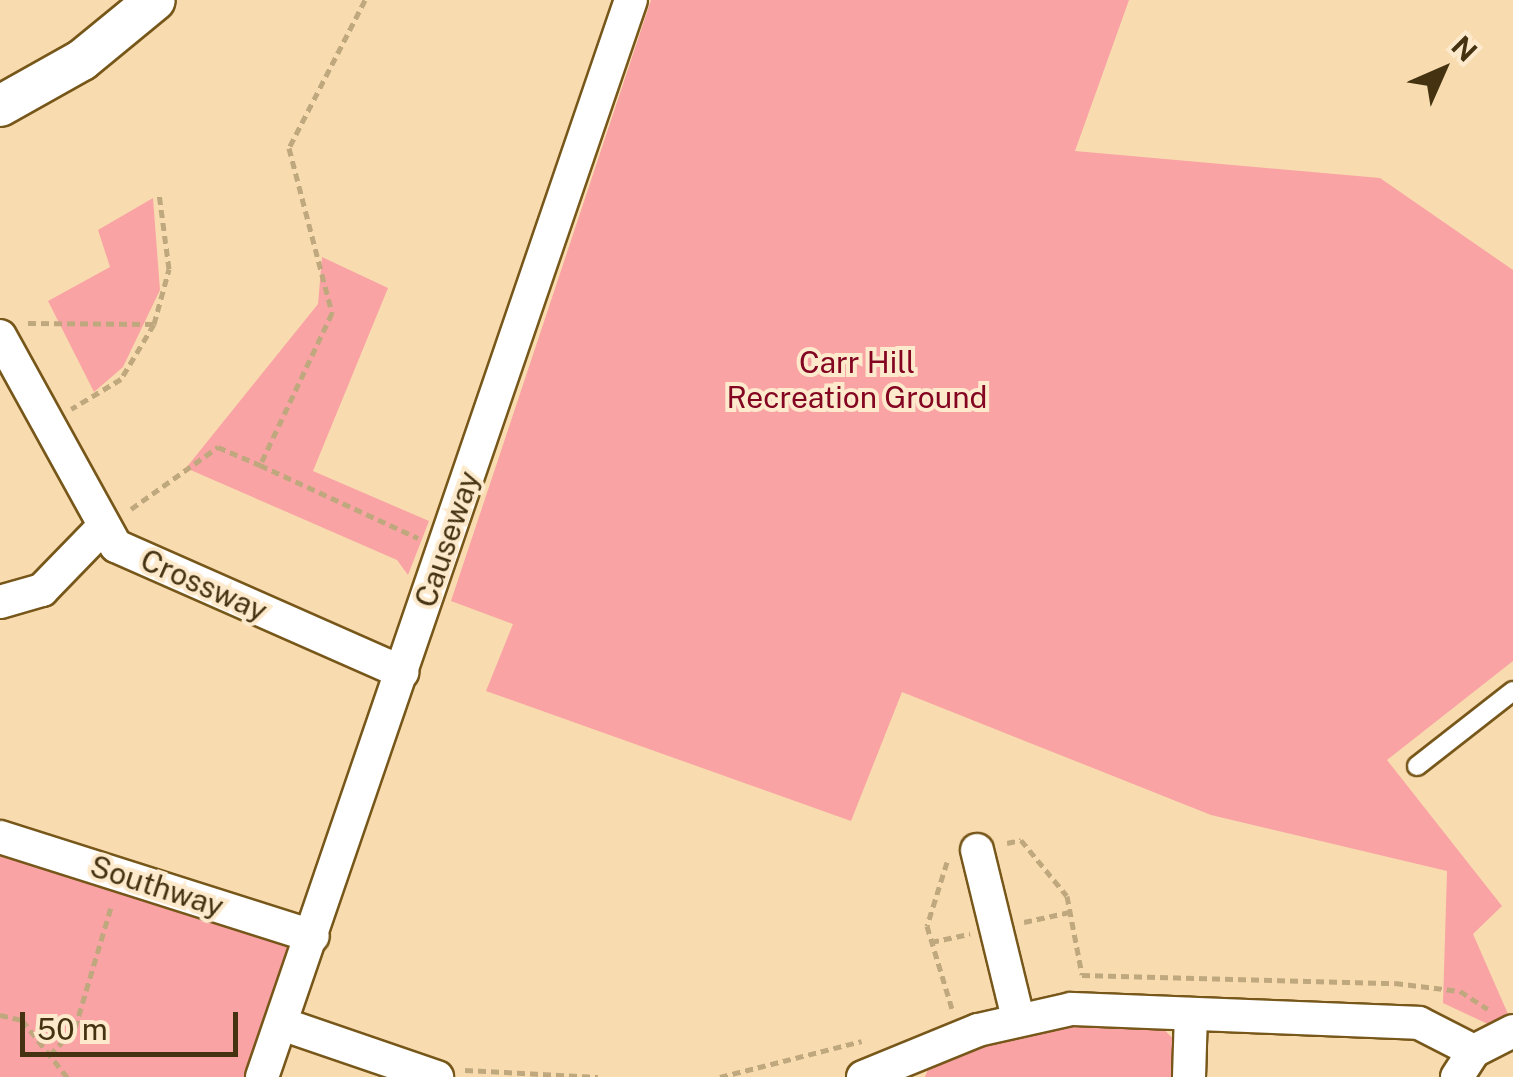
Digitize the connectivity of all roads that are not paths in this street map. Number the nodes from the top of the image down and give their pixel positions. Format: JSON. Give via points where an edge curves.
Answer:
{"nodes":[{"id":1,"x":156,"y":0,"type":"edge"},
{"id":2,"x":631,"y":0,"type":"edge"},
{"id":3,"x":0,"y":106,"type":"edge"},
{"id":4,"x":9,"y":330,"type":"edge"},
{"id":5,"x":103,"y":527,"type":"junction"},
{"id":6,"x":0,"y":602,"type":"edge"},
{"id":7,"x":402,"y":672,"type":"junction"},
{"id":8,"x":1513,"y":691,"type":"edge"},
{"id":9,"x":1417,"y":766,"type":"dead end"},
{"id":10,"x":0,"y":837,"type":"edge"},
{"id":11,"x":978,"y":850,"type":"road end"},
{"id":12,"x":313,"y":936,"type":"junction"},
{"id":13,"x":1192,"y":1014,"type":"junction"},
{"id":14,"x":1018,"y":1018,"type":"junction"},
{"id":15,"x":282,"y":1024,"type":"junction"},
{"id":16,"x":1506,"y":1024,"type":"edge"},
{"id":17,"x":1466,"y":1064,"type":"edge"},
{"id":18,"x":430,"y":1074,"type":"edge"},
{"id":19,"x":874,"y":1076,"type":"edge"},
{"id":20,"x":262,"y":1077,"type":"edge"},
{"id":21,"x":1189,"y":1077,"type":"edge"}],
"edges":[{"from":1,"to":3,"type":"street","via":[[82,60]]},
{"from":2,"to":7,"type":"street","name":"Causeway"},
{"from":4,"to":5,"type":"street","name":"Crossway","via":[[45,424]]},
{"from":5,"to":6,"type":"street","via":[[42,590]]},
{"from":5,"to":7,"type":"street","name":"Crossway","via":[[116,546]]},
{"from":7,"to":12,"type":"street","name":"Causeway"},
{"from":8,"to":9,"type":"lane"},
{"from":10,"to":12,"type":"street","name":"Southway"},
{"from":11,"to":14,"type":"street"},
{"from":12,"to":15,"type":"street","name":"Causeway"},
{"from":13,"to":14,"type":"street","via":[[1071,1008]]},
{"from":13,"to":17,"type":"street","via":[[1419,1022]]},
{"from":13,"to":21,"type":"street"},
{"from":14,"to":19,"type":"street"},
{"from":15,"to":18,"type":"street"},
{"from":15,"to":20,"type":"street","name":"Causeway"},
{"from":16,"to":17,"type":"street"}]}
